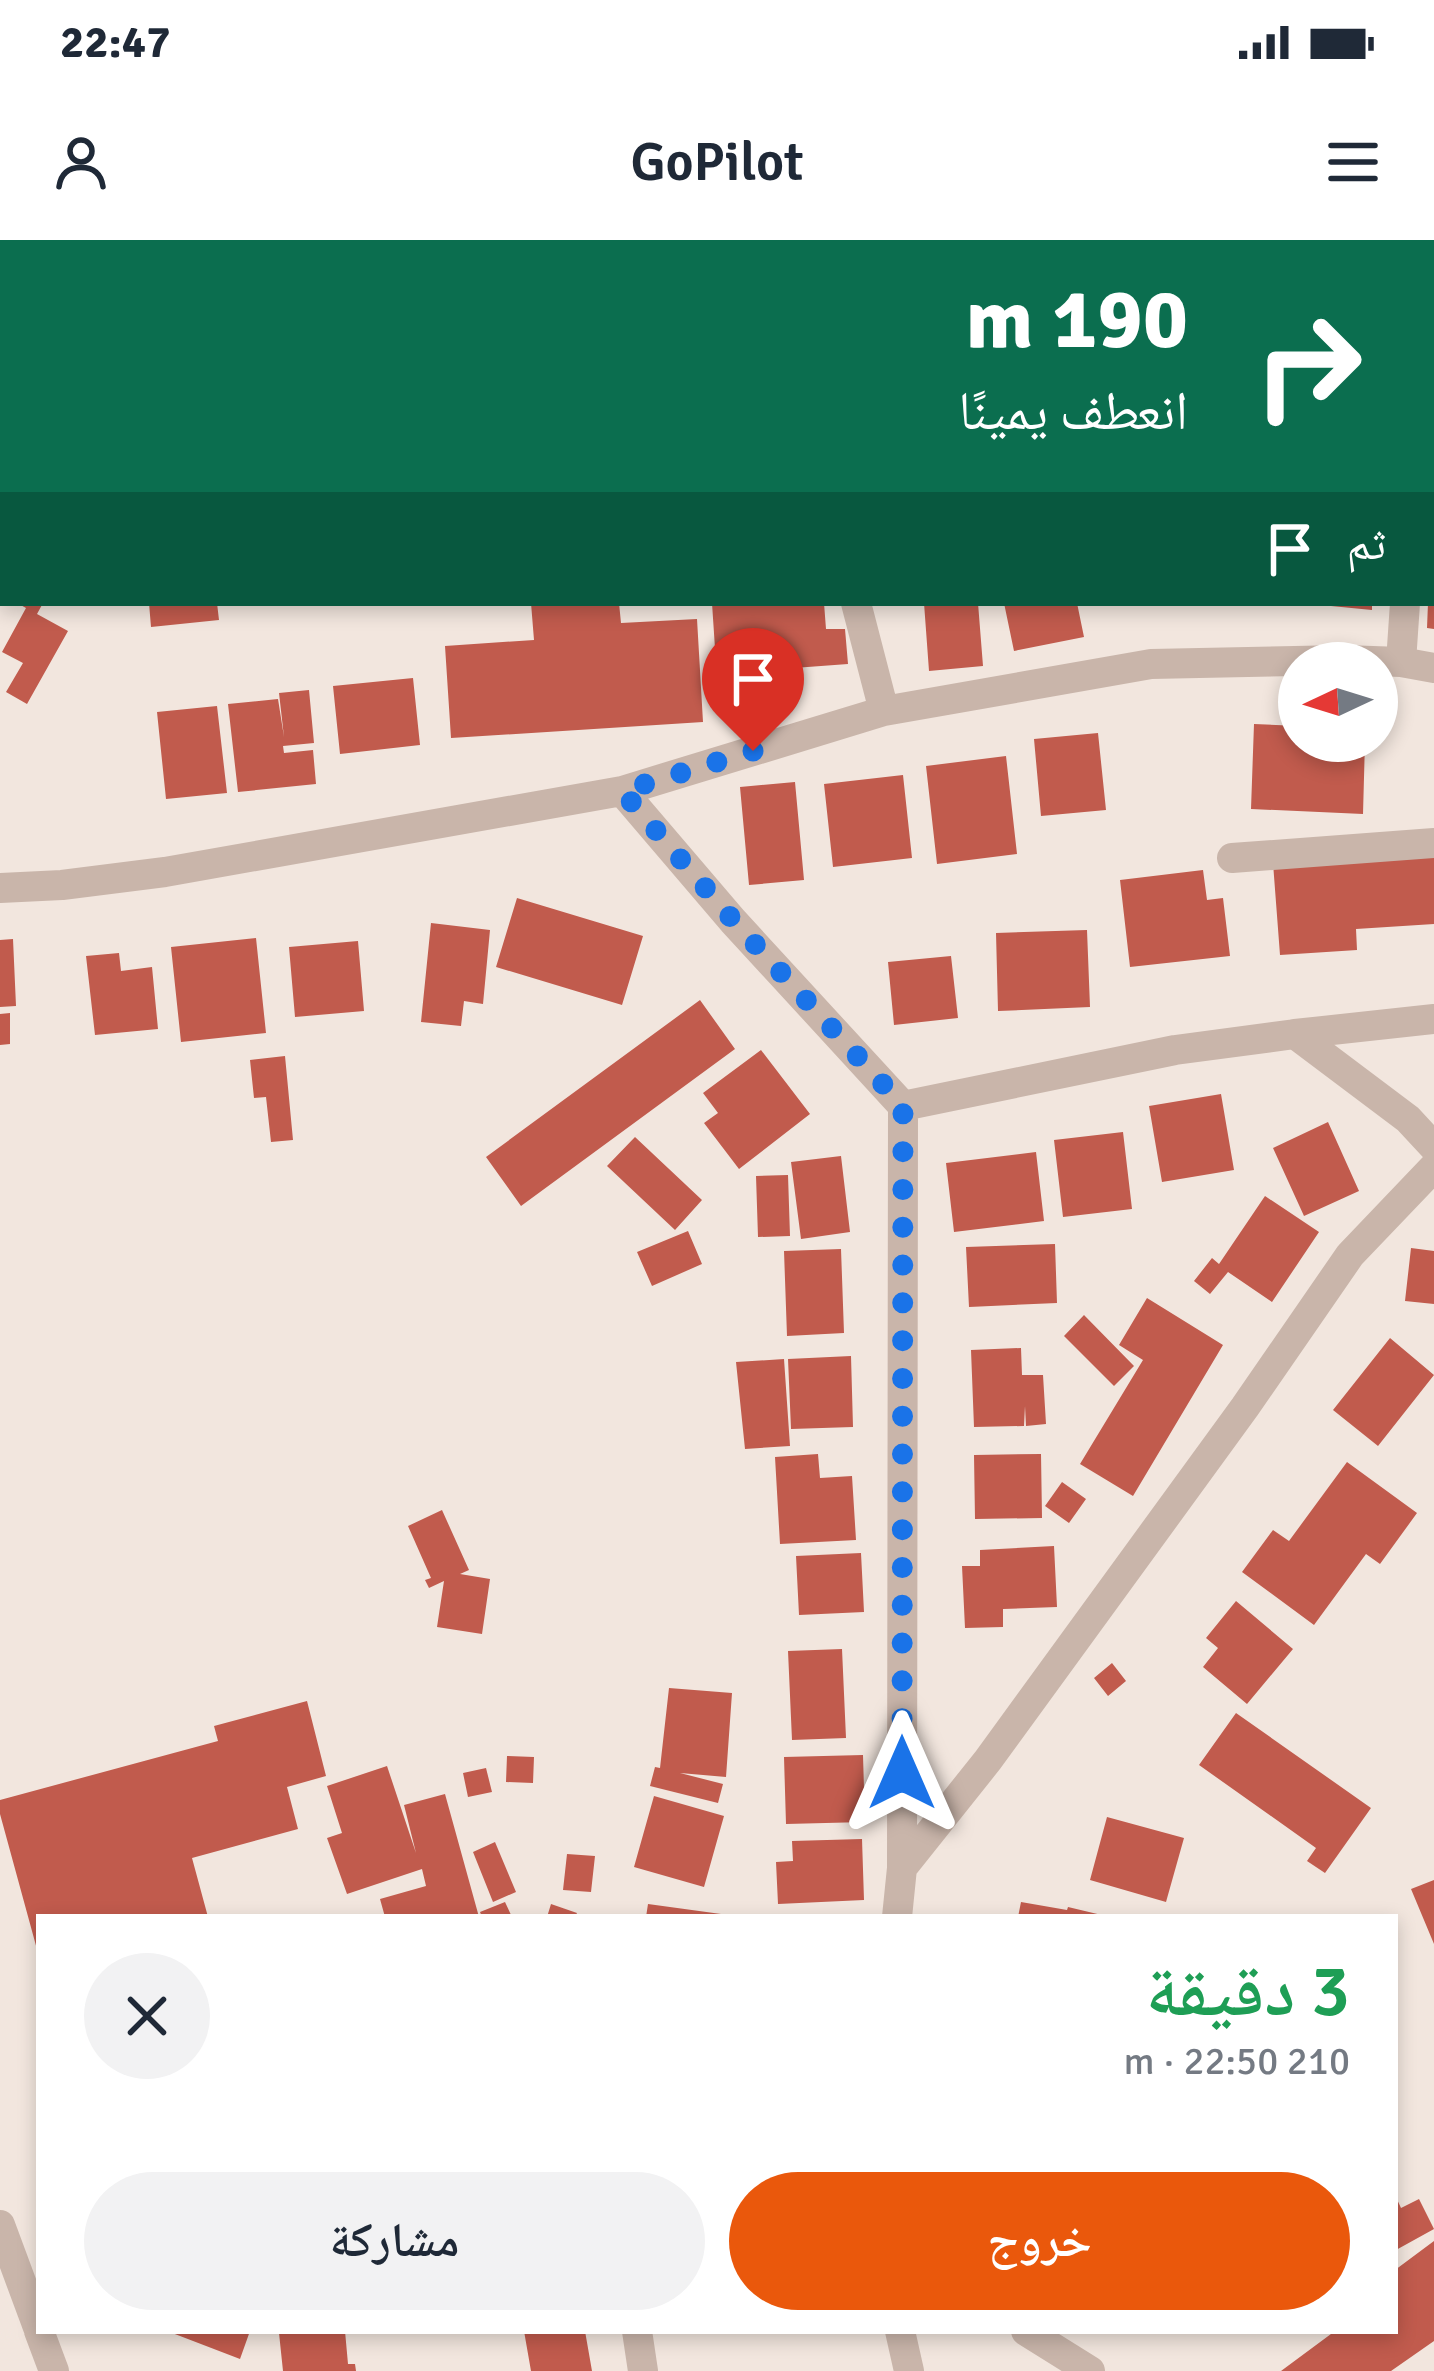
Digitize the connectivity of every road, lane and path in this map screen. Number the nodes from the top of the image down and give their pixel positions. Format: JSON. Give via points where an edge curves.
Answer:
{"nodes":[{"id":1,"x":857,"y":606,"type":"edge"},
{"id":2,"x":1405,"y":606,"type":"edge"},
{"id":3,"x":1401,"y":662,"type":"junction"},
{"id":4,"x":1434,"y":668,"type":"edge"},
{"id":5,"x":884,"y":711,"type":"junction"},
{"id":6,"x":622,"y":791,"type":"junction"},
{"id":7,"x":1434,"y":843,"type":"edge"},
{"id":8,"x":1232,"y":858,"type":"dead end"},
{"id":9,"x":0,"y":888,"type":"edge"},
{"id":10,"x":1434,"y":1019,"type":"edge"},
{"id":11,"x":1295,"y":1034,"type":"junction"},
{"id":12,"x":903,"y":1106,"type":"junction"},
{"id":13,"x":1421,"y":1114,"type":"edge"},
{"id":14,"x":1434,"y":1147,"type":"edge"},
{"id":15,"x":1434,"y":1167,"type":"edge"},
{"id":16,"x":902,"y":1868,"type":"junction"},
{"id":17,"x":897,"y":1914,"type":"edge"},
{"id":18,"x":0,"y":2224,"type":"edge"},
{"id":19,"x":36,"y":2323,"type":"edge"},
{"id":20,"x":40,"y":2334,"type":"edge"},
{"id":21,"x":637,"y":2334,"type":"edge"},
{"id":22,"x":901,"y":2334,"type":"edge"},
{"id":23,"x":1031,"y":2334,"type":"edge"},
{"id":24,"x":54,"y":2371,"type":"edge"},
{"id":25,"x":643,"y":2371,"type":"edge"},
{"id":26,"x":909,"y":2371,"type":"edge"},
{"id":27,"x":1089,"y":2371,"type":"edge"}],
"edges":[{"from":1,"to":5,"type":"street"},
{"from":2,"to":3,"type":"street"},
{"from":3,"to":4,"type":"street"},
{"from":3,"to":5,"type":"street","via":[[1151,664]]},
{"from":5,"to":6,"type":"street"},
{"from":6,"to":9,"type":"street","via":[[165,872]]},
{"from":6,"to":12,"type":"street"},
{"from":7,"to":8,"type":"street"},
{"from":10,"to":11,"type":"street"},
{"from":11,"to":12,"type":"street"},
{"from":11,"to":13,"type":"street"},
{"from":12,"to":16,"type":"street"},
{"from":13,"to":14,"type":"street"},
{"from":15,"to":16,"type":"street","via":[[1350,1255]]},
{"from":16,"to":17,"type":"street"},
{"from":18,"to":19,"type":"street"},
{"from":20,"to":24,"type":"street"},
{"from":21,"to":25,"type":"street"},
{"from":22,"to":26,"type":"street"},
{"from":23,"to":27,"type":"street"}]}
